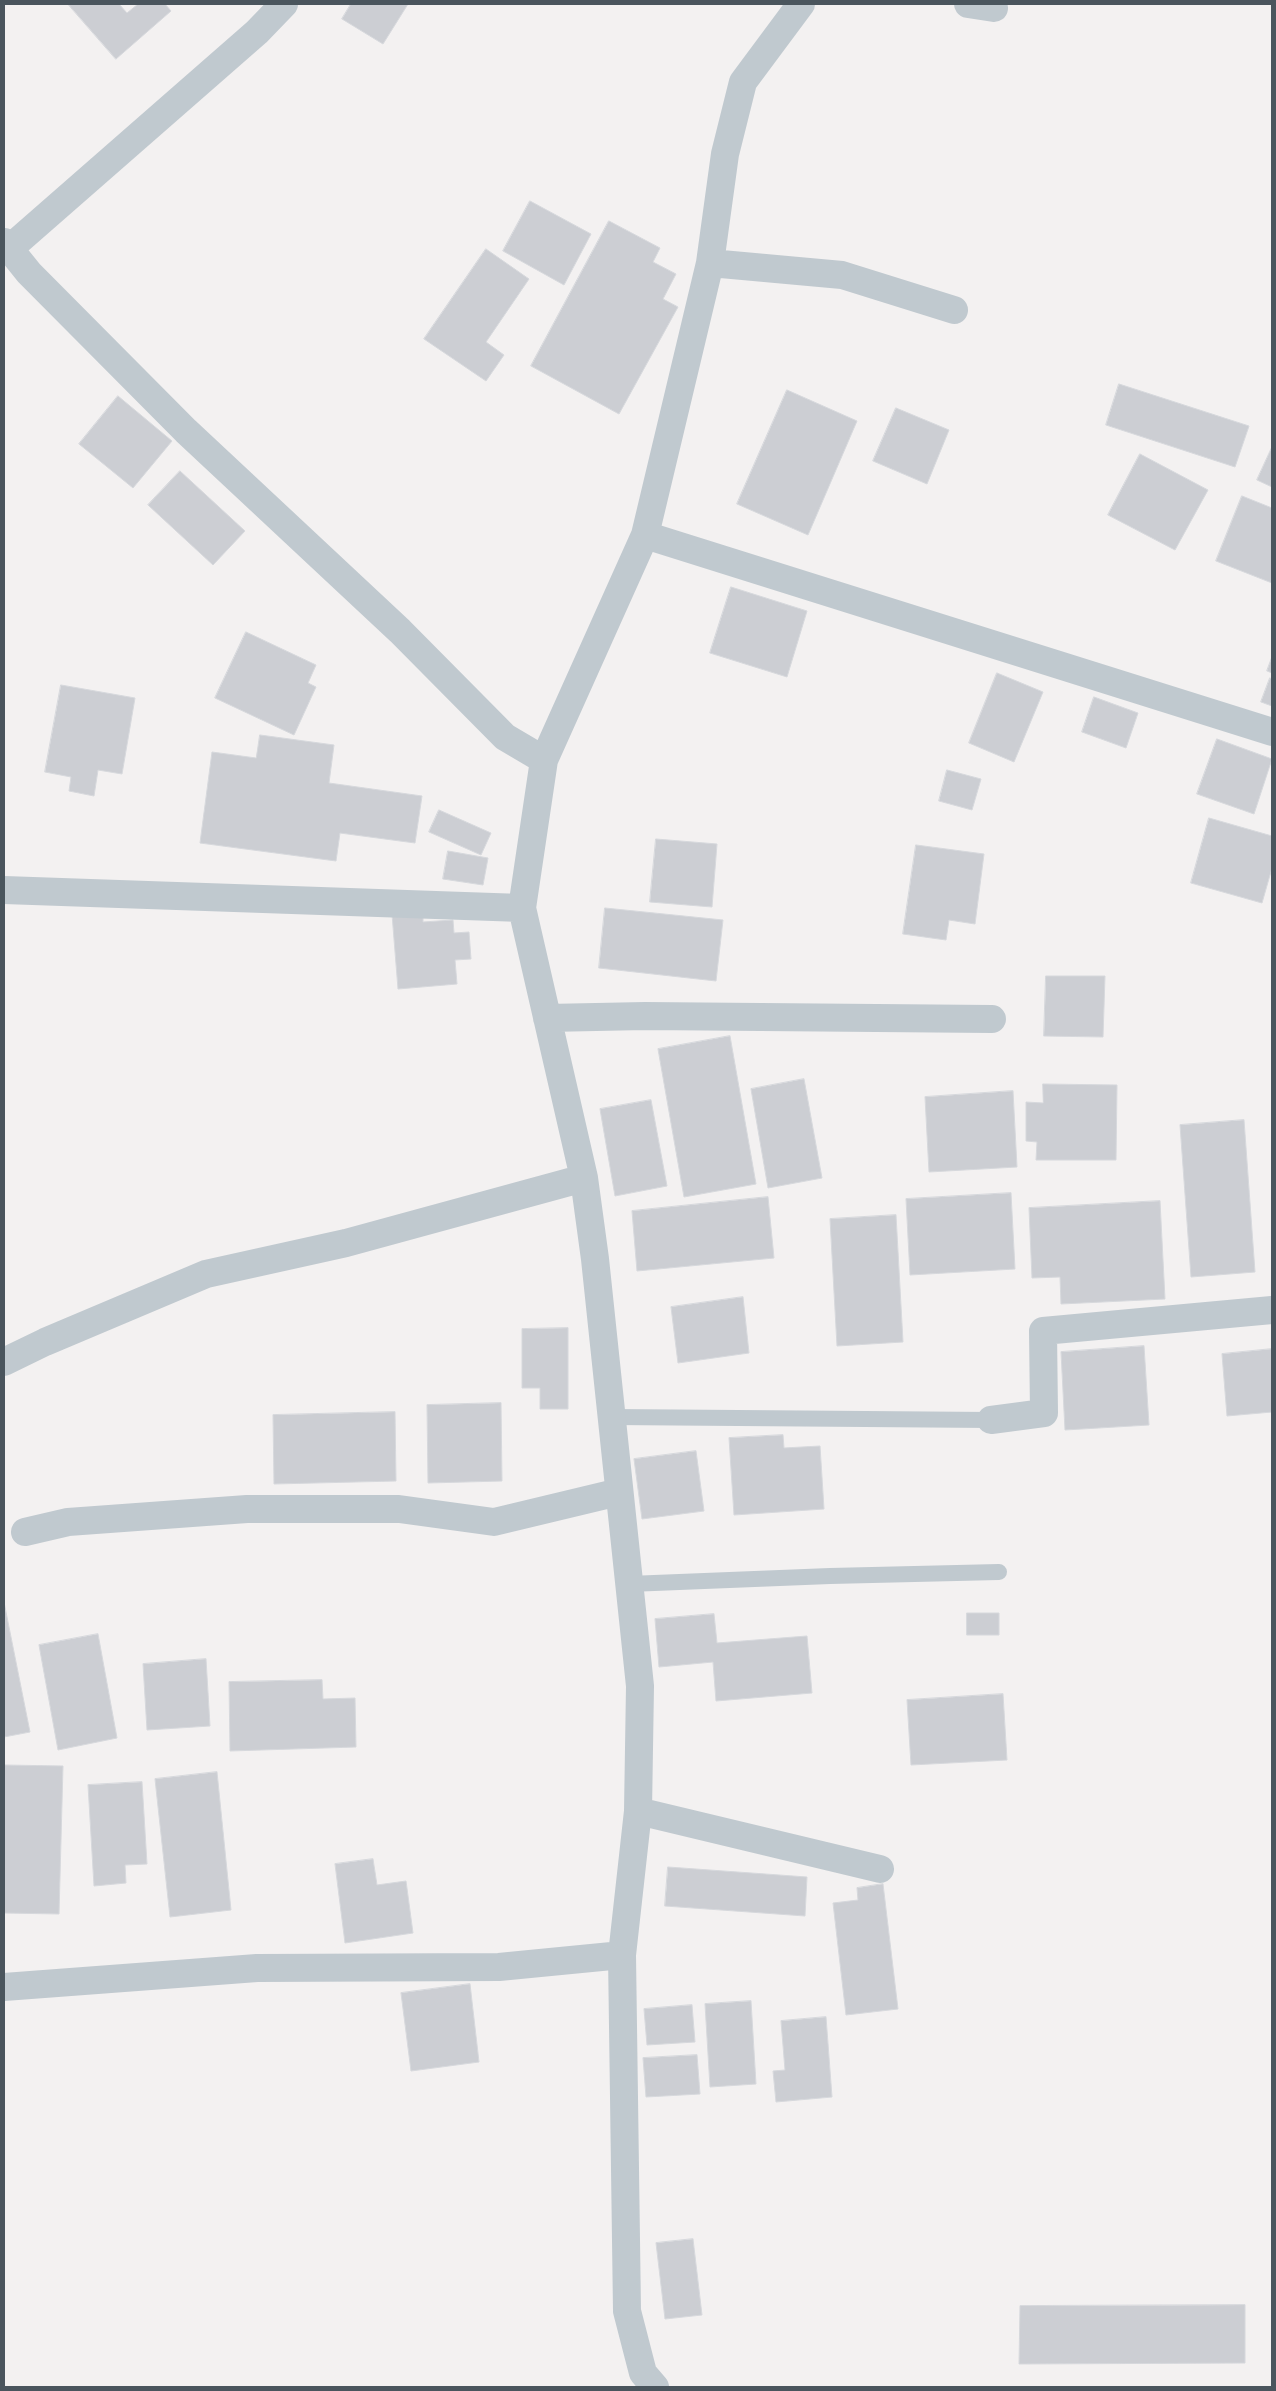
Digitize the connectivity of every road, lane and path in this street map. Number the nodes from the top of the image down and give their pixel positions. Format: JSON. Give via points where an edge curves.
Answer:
{"nodes":[{"id":1,"x":284,"y":4,"type":"edge"},
{"id":2,"x":801,"y":4,"type":"edge"},
{"id":3,"x":968,"y":4,"type":"edge"},
{"id":4,"x":994,"y":8,"type":"dead end"},
{"id":5,"x":6,"y":246,"type":"edge"},
{"id":6,"x":710,"y":263,"type":"junction"},
{"id":7,"x":954,"y":310,"type":"dead end"},
{"id":8,"x":645,"y":535,"type":"junction"},
{"id":9,"x":1272,"y":732,"type":"edge"},
{"id":10,"x":544,"y":760,"type":"junction"},
{"id":11,"x":4,"y":890,"type":"edge"},
{"id":12,"x":522,"y":908,"type":"junction"},
{"id":13,"x":547,"y":1018,"type":"junction"},
{"id":14,"x":992,"y":1019,"type":"dead end"},
{"id":15,"x":584,"y":1178,"type":"junction"},
{"id":16,"x":1272,"y":1310,"type":"edge"},
{"id":17,"x":4,"y":1362,"type":"edge"},
{"id":18,"x":612,"y":1417,"type":"junction"},
{"id":19,"x":991,"y":1420,"type":"joint"},
{"id":20,"x":619,"y":1492,"type":"junction"},
{"id":21,"x":25,"y":1532,"type":"dead end"},
{"id":22,"x":999,"y":1572,"type":"dead end"},
{"id":23,"x":629,"y":1584,"type":"junction"},
{"id":24,"x":638,"y":1811,"type":"junction"},
{"id":25,"x":880,"y":1869,"type":"dead end"},
{"id":26,"x":622,"y":1955,"type":"junction"},
{"id":27,"x":4,"y":1987,"type":"edge"},
{"id":28,"x":655,"y":2387,"type":"edge"}],
"edges":[{"from":1,"to":5,"type":"street","via":[[256,32]]},
{"from":2,"to":6,"type":"street","via":[[743,82],[725,154]]},
{"from":3,"to":4,"type":"street"},
{"from":5,"to":10,"type":"street","via":[[186,431],[400,631],[505,737]]},
{"from":6,"to":7,"type":"street","via":[[842,275]]},
{"from":6,"to":8,"type":"street"},
{"from":8,"to":9,"type":"street"},
{"from":8,"to":10,"type":"street"},
{"from":10,"to":12,"type":"street"},
{"from":11,"to":12,"type":"street"},
{"from":12,"to":13,"type":"street"},
{"from":13,"to":14,"type":"street"},
{"from":13,"to":15,"type":"street"},
{"from":15,"to":17,"type":"street","via":[[346,1243],[206,1274]]},
{"from":15,"to":18,"type":"street"},
{"from":16,"to":19,"type":"street","via":[[1043,1331],[1044,1413]]},
{"from":18,"to":19,"type":"lane"},
{"from":18,"to":20,"type":"street"},
{"from":20,"to":21,"type":"street","via":[[494,1522],[399,1509],[247,1509],[68,1522]]},
{"from":20,"to":23,"type":"street"},
{"from":22,"to":23,"type":"lane"},
{"from":23,"to":24,"type":"street","via":[[640,1686]]},
{"from":24,"to":25,"type":"street"},
{"from":24,"to":26,"type":"street"},
{"from":26,"to":27,"type":"street","via":[[499,1967],[256,1968]]},
{"from":26,"to":28,"type":"street","via":[[627,2312],[643,2373]]}]}
